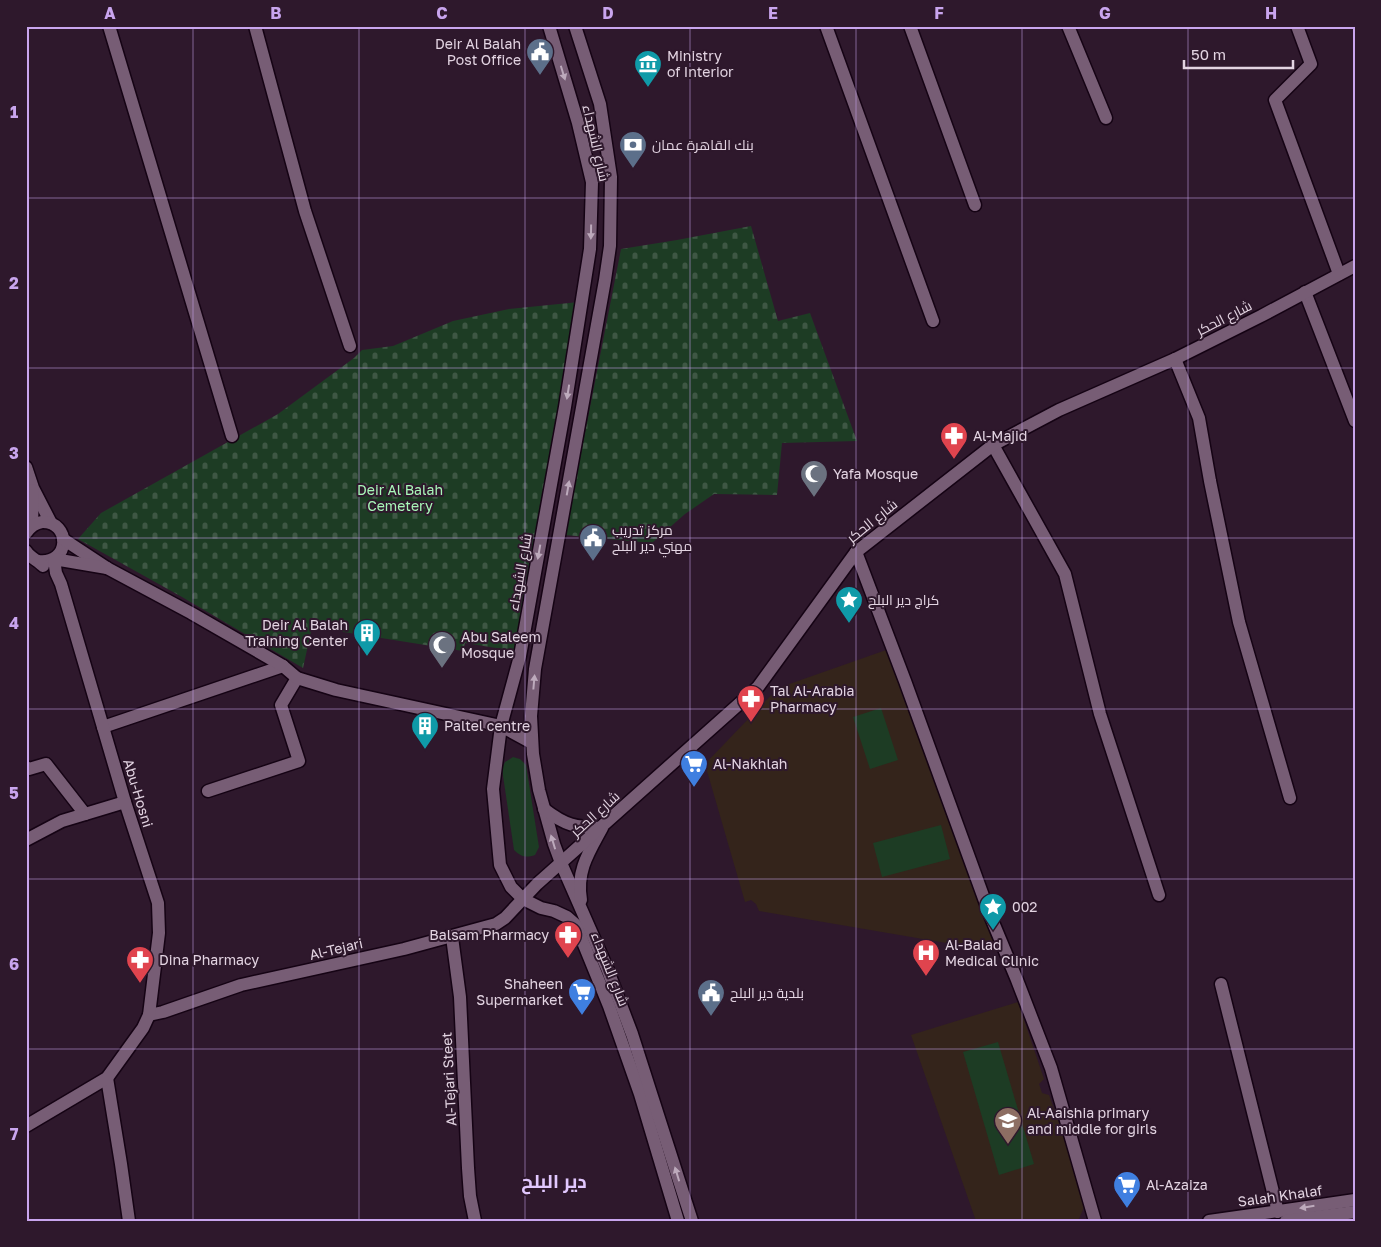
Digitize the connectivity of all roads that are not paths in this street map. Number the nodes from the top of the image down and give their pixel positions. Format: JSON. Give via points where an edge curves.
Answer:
{"nodes":[{"id":1,"x":109,"y":26,"type":"edge"},
{"id":2,"x":255,"y":26,"type":"edge"},
{"id":3,"x":549,"y":26,"type":"edge"},
{"id":4,"x":575,"y":26,"type":"edge"},
{"id":5,"x":826,"y":26,"type":"edge"},
{"id":6,"x":910,"y":26,"type":"edge"},
{"id":7,"x":1068,"y":26,"type":"edge"},
{"id":8,"x":1297,"y":26,"type":"edge"},
{"id":9,"x":1106,"y":118,"type":"dead end"},
{"id":10,"x":975,"y":205,"type":"dead end"},
{"id":11,"x":1355,"y":266,"type":"edge"},
{"id":12,"x":1339,"y":274,"type":"junction"},
{"id":13,"x":1305,"y":292,"type":"junction"},
{"id":14,"x":933,"y":321,"type":"dead end"},
{"id":15,"x":350,"y":346,"type":"dead end"},
{"id":16,"x":1175,"y":359,"type":"junction"},
{"id":17,"x":1355,"y":421,"type":"edge"},
{"id":18,"x":232,"y":436,"type":"dead end"},
{"id":19,"x":993,"y":446,"type":"junction"},
{"id":20,"x":26,"y":467,"type":"edge"},
{"id":21,"x":33,"y":488,"type":"junction"},
{"id":22,"x":51,"y":524,"type":"junction"},
{"id":23,"x":28,"y":528,"type":"edge"},
{"id":24,"x":64,"y":539,"type":"junction"},
{"id":25,"x":26,"y":551,"type":"edge"},
{"id":26,"x":856,"y":552,"type":"junction"},
{"id":27,"x":54,"y":559,"type":"junction"},
{"id":28,"x":38,"y":561,"type":"junction"},
{"id":29,"x":107,"y":568,"type":"junction"},
{"id":30,"x":61,"y":584,"type":"junction"},
{"id":31,"x":283,"y":666,"type":"junction"},
{"id":32,"x":298,"y":678,"type":"junction"},
{"id":33,"x":501,"y":726,"type":"junction"},
{"id":34,"x":103,"y":727,"type":"junction"},
{"id":35,"x":532,"y":743,"type":"junction"},
{"id":36,"x":26,"y":766,"type":"edge"},
{"id":37,"x":208,"y":791,"type":"dead end"},
{"id":38,"x":1290,"y":798,"type":"dead end"},
{"id":39,"x":125,"y":802,"type":"junction"},
{"id":40,"x":544,"y":809,"type":"junction"},
{"id":41,"x":85,"y":814,"type":"junction"},
{"id":42,"x":602,"y":828,"type":"junction"},
{"id":43,"x":26,"y":840,"type":"edge"},
{"id":44,"x":561,"y":863,"type":"junction"},
{"id":45,"x":1159,"y":895,"type":"dead end"},
{"id":46,"x":523,"y":899,"type":"junction"},
{"id":47,"x":584,"y":912,"type":"junction"},
{"id":48,"x":452,"y":936,"type":"junction"},
{"id":49,"x":1221,"y":984,"type":"dead end"},
{"id":50,"x":149,"y":1015,"type":"junction"},
{"id":51,"x":107,"y":1078,"type":"junction"},
{"id":52,"x":26,"y":1126,"type":"edge"},
{"id":53,"x":1355,"y":1200,"type":"edge"},
{"id":54,"x":1355,"y":1212,"type":"edge"},
{"id":55,"x":1282,"y":1216,"type":"edge"},
{"id":56,"x":129,"y":1221,"type":"edge"},
{"id":57,"x":475,"y":1221,"type":"edge"},
{"id":58,"x":678,"y":1221,"type":"edge"},
{"id":59,"x":692,"y":1221,"type":"edge"},
{"id":60,"x":1095,"y":1221,"type":"edge"},
{"id":61,"x":1209,"y":1221,"type":"edge"}],
"edges":[{"from":1,"to":18,"type":"street"},
{"from":2,"to":15,"type":"street","via":[[305,211]]},
{"from":3,"to":33,"type":"street","name":"شارع الشهداء","one_way":true,"via":[[592,182],[590,249],[520,656]]},
{"from":35,"to":4,"type":"street","name":"شارع الشهداء","one_way":true,"via":[[535,668],[610,246],[611,177],[606,141],[600,104]]},
{"from":5,"to":14,"type":"street"},
{"from":6,"to":10,"type":"street"},
{"from":7,"to":9,"type":"street"},
{"from":8,"to":12,"type":"street","via":[[1311,64],[1274,100]]},
{"from":11,"to":12,"type":"street","name":"شارع الحكر"},
{"from":12,"to":13,"type":"street","name":"شارع الحكر"},
{"from":13,"to":16,"type":"street","name":"شارع الحكر"},
{"from":13,"to":17,"type":"street"},
{"from":16,"to":19,"type":"street","name":"شارع الحكر","via":[[1059,410]]},
{"from":16,"to":38,"type":"street","via":[[1199,418],[1239,622]]},
{"from":19,"to":26,"type":"street","name":"شارع الحكر"},
{"from":19,"to":45,"type":"street","via":[[1065,574],[1100,714]]},
{"from":20,"to":21,"type":"street"},
{"from":21,"to":22,"type":"street"},
{"from":21,"to":23,"type":"street"},
{"from":22,"to":23,"type":"street","via":[[38,523]]},
{"from":22,"to":24,"type":"street","via":[[57,527]]},
{"from":24,"to":27,"type":"street","via":[[61,552]]},
{"from":24,"to":29,"type":"street"},
{"from":25,"to":28,"type":"street","name":"Abu-Hosni"},
{"from":26,"to":42,"type":"street","name":"شارع الحكر","via":[[758,687]]},
{"from":26,"to":60,"type":"street","via":[[990,915],[1051,1068]]},
{"from":27,"to":28,"type":"street"},
{"from":27,"to":29,"type":"street"},
{"from":27,"to":30,"type":"street","name":"Abu-Hosni"},
{"from":28,"to":30,"type":"street","name":"Abu-Hosni"},
{"from":29,"to":31,"type":"street"},
{"from":30,"to":34,"type":"street","name":"Abu-Hosni"},
{"from":31,"to":32,"type":"street"},
{"from":31,"to":34,"type":"street"},
{"from":32,"to":33,"type":"street","via":[[336,690]]},
{"from":32,"to":37,"type":"street","via":[[281,705],[299,761]]},
{"from":33,"to":35,"type":"street"},
{"from":33,"to":46,"type":"street","name":"شارع الشهداء","via":[[493,789],[500,865],[510,887]]},
{"from":34,"to":39,"type":"street","name":"Abu-Hosni"},
{"from":35,"to":40,"type":"street","name":"شارع الشهداء"},
{"from":36,"to":41,"type":"street","via":[[29,769],[46,764]]},
{"from":39,"to":41,"type":"street"},
{"from":39,"to":50,"type":"street","name":"Abu-Hosni","via":[[158,904],[159,932]]},
{"from":40,"to":42,"type":"street","via":[[566,824]]},
{"from":44,"to":40,"type":"street","name":"شارع الشهداء","one_way":true},
{"from":41,"to":43,"type":"street","via":[[62,821]]},
{"from":42,"to":44,"type":"street","name":"شارع الحكر"},
{"from":42,"to":47,"type":"street","via":[[583,862],[580,896]]},
{"from":44,"to":46,"type":"street","name":"شارع الحكر"},
{"from":44,"to":47,"type":"street","name":"شارع الشهداء"},
{"from":46,"to":48,"type":"street","name":"Al-Tejari","via":[[496,924]]},
{"from":46,"to":58,"type":"street","name":"شارع الشهداء","via":[[567,917],[576,925],[640,1094]]},
{"from":59,"to":47,"type":"street","name":"شارع الشهداء","one_way":true,"via":[[632,1034]]},
{"from":48,"to":50,"type":"street","name":"Al-Tejari","via":[[242,985]]},
{"from":48,"to":57,"type":"street","name":"Al-Tejari Steet","via":[[460,997],[468,1168]]},
{"from":49,"to":55,"type":"street"},
{"from":50,"to":51,"type":"street"},
{"from":51,"to":52,"type":"street"},
{"from":51,"to":56,"type":"street"},
{"from":53,"to":55,"type":"street","name":"Salah Khalaf","one_way":true},
{"from":54,"to":55,"type":"street"},
{"from":55,"to":61,"type":"street","name":"Salah Khalaf"}]}
